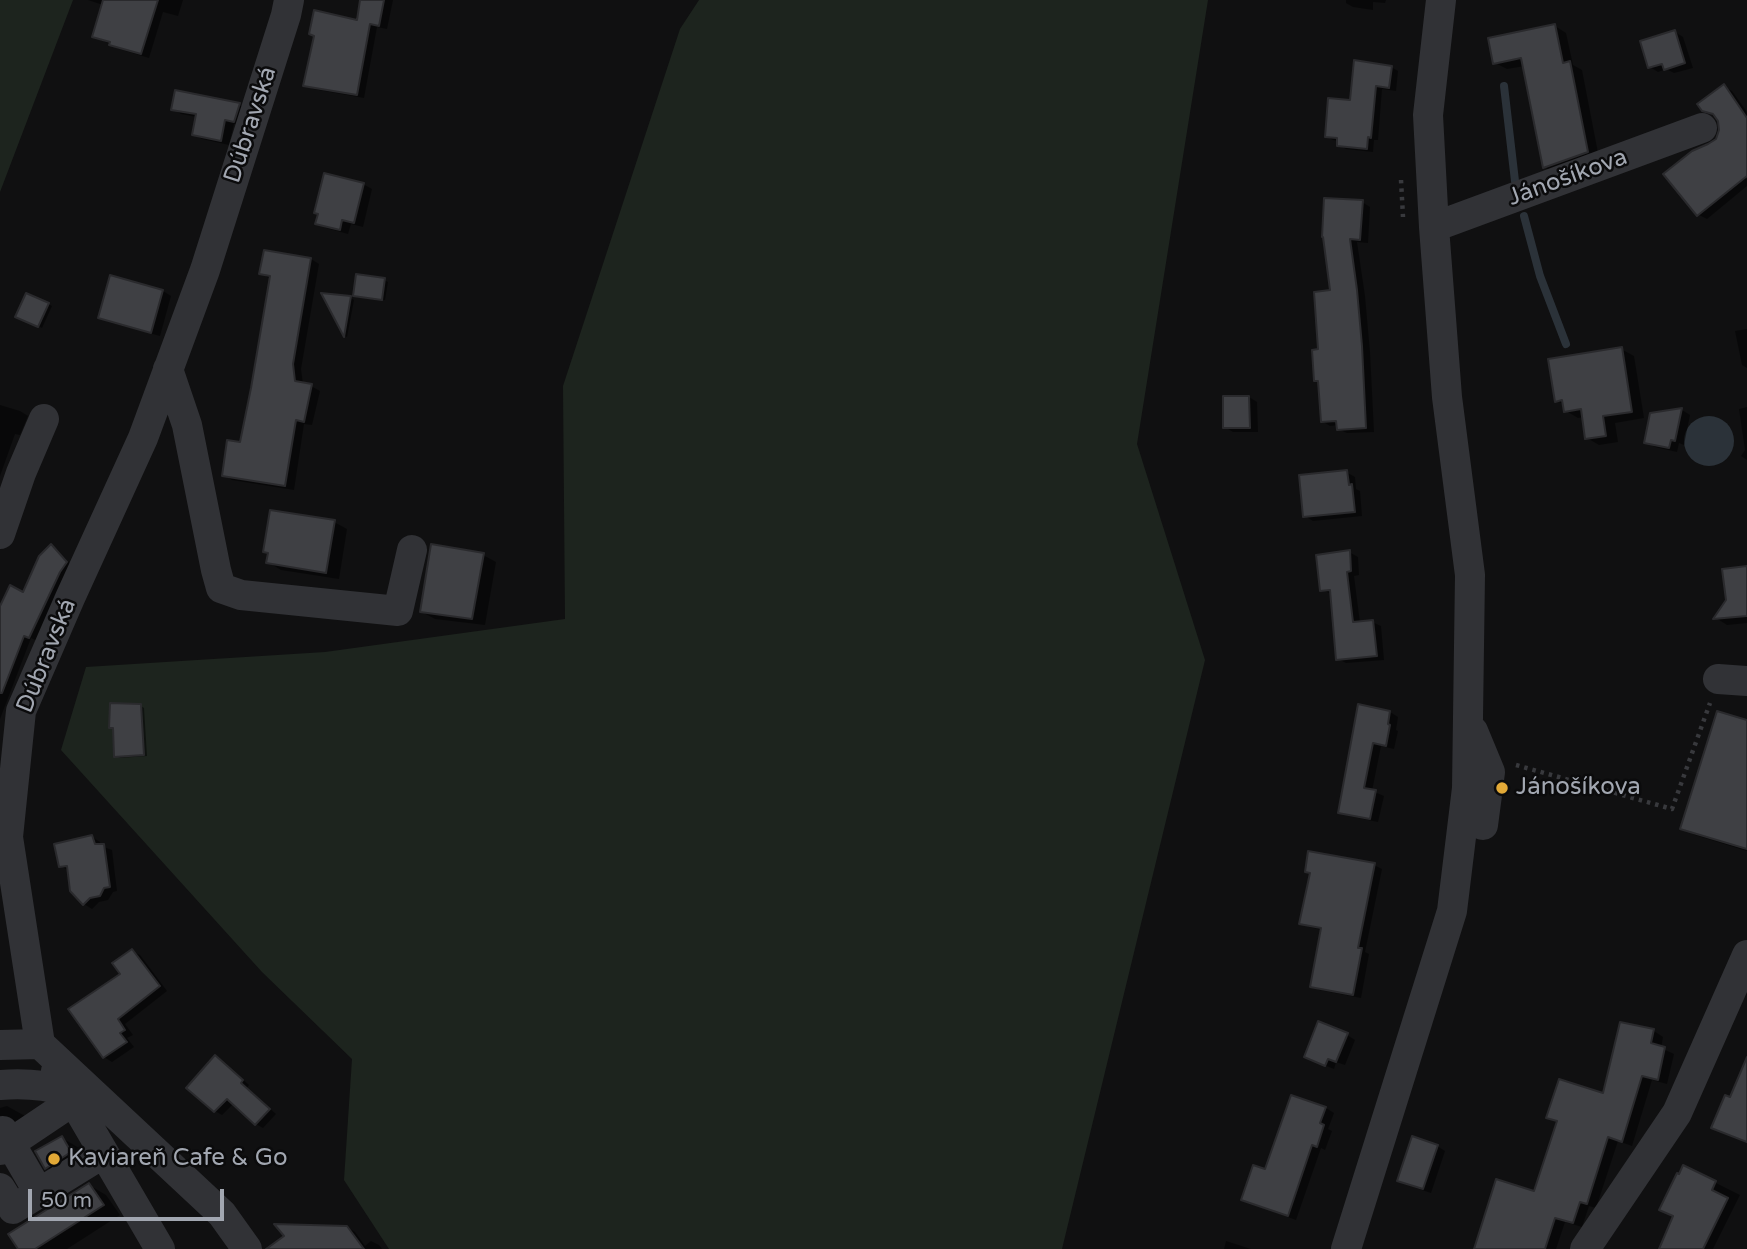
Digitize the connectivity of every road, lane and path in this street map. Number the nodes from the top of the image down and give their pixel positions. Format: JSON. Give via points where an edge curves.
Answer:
{"nodes":[{"id":1,"x":289,"y":0,"type":"edge"},
{"id":2,"x":1441,"y":0,"type":"edge"},
{"id":3,"x":1702,"y":128,"type":"dead end"},
{"id":4,"x":1401,"y":173,"type":"dead end"},
{"id":5,"x":1404,"y":225,"type":"dead end"},
{"id":6,"x":1434,"y":227,"type":"junction"},
{"id":7,"x":168,"y":369,"type":"junction"},
{"id":8,"x":44,"y":419,"type":"dead end"},
{"id":9,"x":0,"y":534,"type":"edge"},
{"id":10,"x":412,"y":550,"type":"dead end"},
{"id":11,"x":1733,"y":680,"type":"edge"},
{"id":12,"x":1512,"y":764,"type":"dead end"},
{"id":13,"x":7,"y":872,"type":"edge"},
{"id":14,"x":1747,"y":955,"type":"edge"},
{"id":15,"x":40,"y":1044,"type":"junction"},
{"id":16,"x":0,"y":1045,"type":"edge"},
{"id":17,"x":1,"y":1085,"type":"edge"},
{"id":18,"x":70,"y":1096,"type":"junction"},
{"id":19,"x":4,"y":1142,"type":"edge"},
{"id":20,"x":104,"y":1153,"type":"junction"},
{"id":21,"x":0,"y":1188,"type":"edge"},
{"id":22,"x":39,"y":1193,"type":"junction"},
{"id":23,"x":160,"y":1249,"type":"edge"},
{"id":24,"x":247,"y":1249,"type":"edge"},
{"id":25,"x":1346,"y":1249,"type":"edge"},
{"id":26,"x":1585,"y":1249,"type":"edge"}],
"edges":[{"from":1,"to":7,"type":"street","name":"Dúbravská","via":[[205,270]]},
{"from":2,"to":6,"type":"street","via":[[1428,116]]},
{"from":3,"to":6,"type":"street","name":"Jánošíkova"},
{"from":4,"to":5,"type":"path"},
{"from":6,"to":25,"type":"street","via":[[1447,397],[1470,575],[1467,788],[1452,911]]},
{"from":7,"to":10,"type":"street","via":[[187,425],[221,588],[241,595],[398,611]]},
{"from":7,"to":13,"type":"street","name":"Dúbravská","via":[[143,438],[21,710]]},
{"from":8,"to":9,"type":"street"},
{"from":11,"to":12,"type":"path","via":[[1672,809]]},
{"from":13,"to":15,"type":"street","name":"Dúbravská"},
{"from":14,"to":26,"type":"street","via":[[1677,1113]]},
{"from":15,"to":16,"type":"street"},
{"from":15,"to":18,"type":"street"},
{"from":15,"to":24,"type":"street","via":[[222,1214]]},
{"from":17,"to":18,"type":"street","via":[[52,1087]]},
{"from":18,"to":19,"type":"street"},
{"from":18,"to":20,"type":"street"},
{"from":19,"to":22,"type":"street"},
{"from":20,"to":22,"type":"street"},
{"from":20,"to":23,"type":"street"},
{"from":21,"to":22,"type":"street","via":[[13,1209]]}]}
